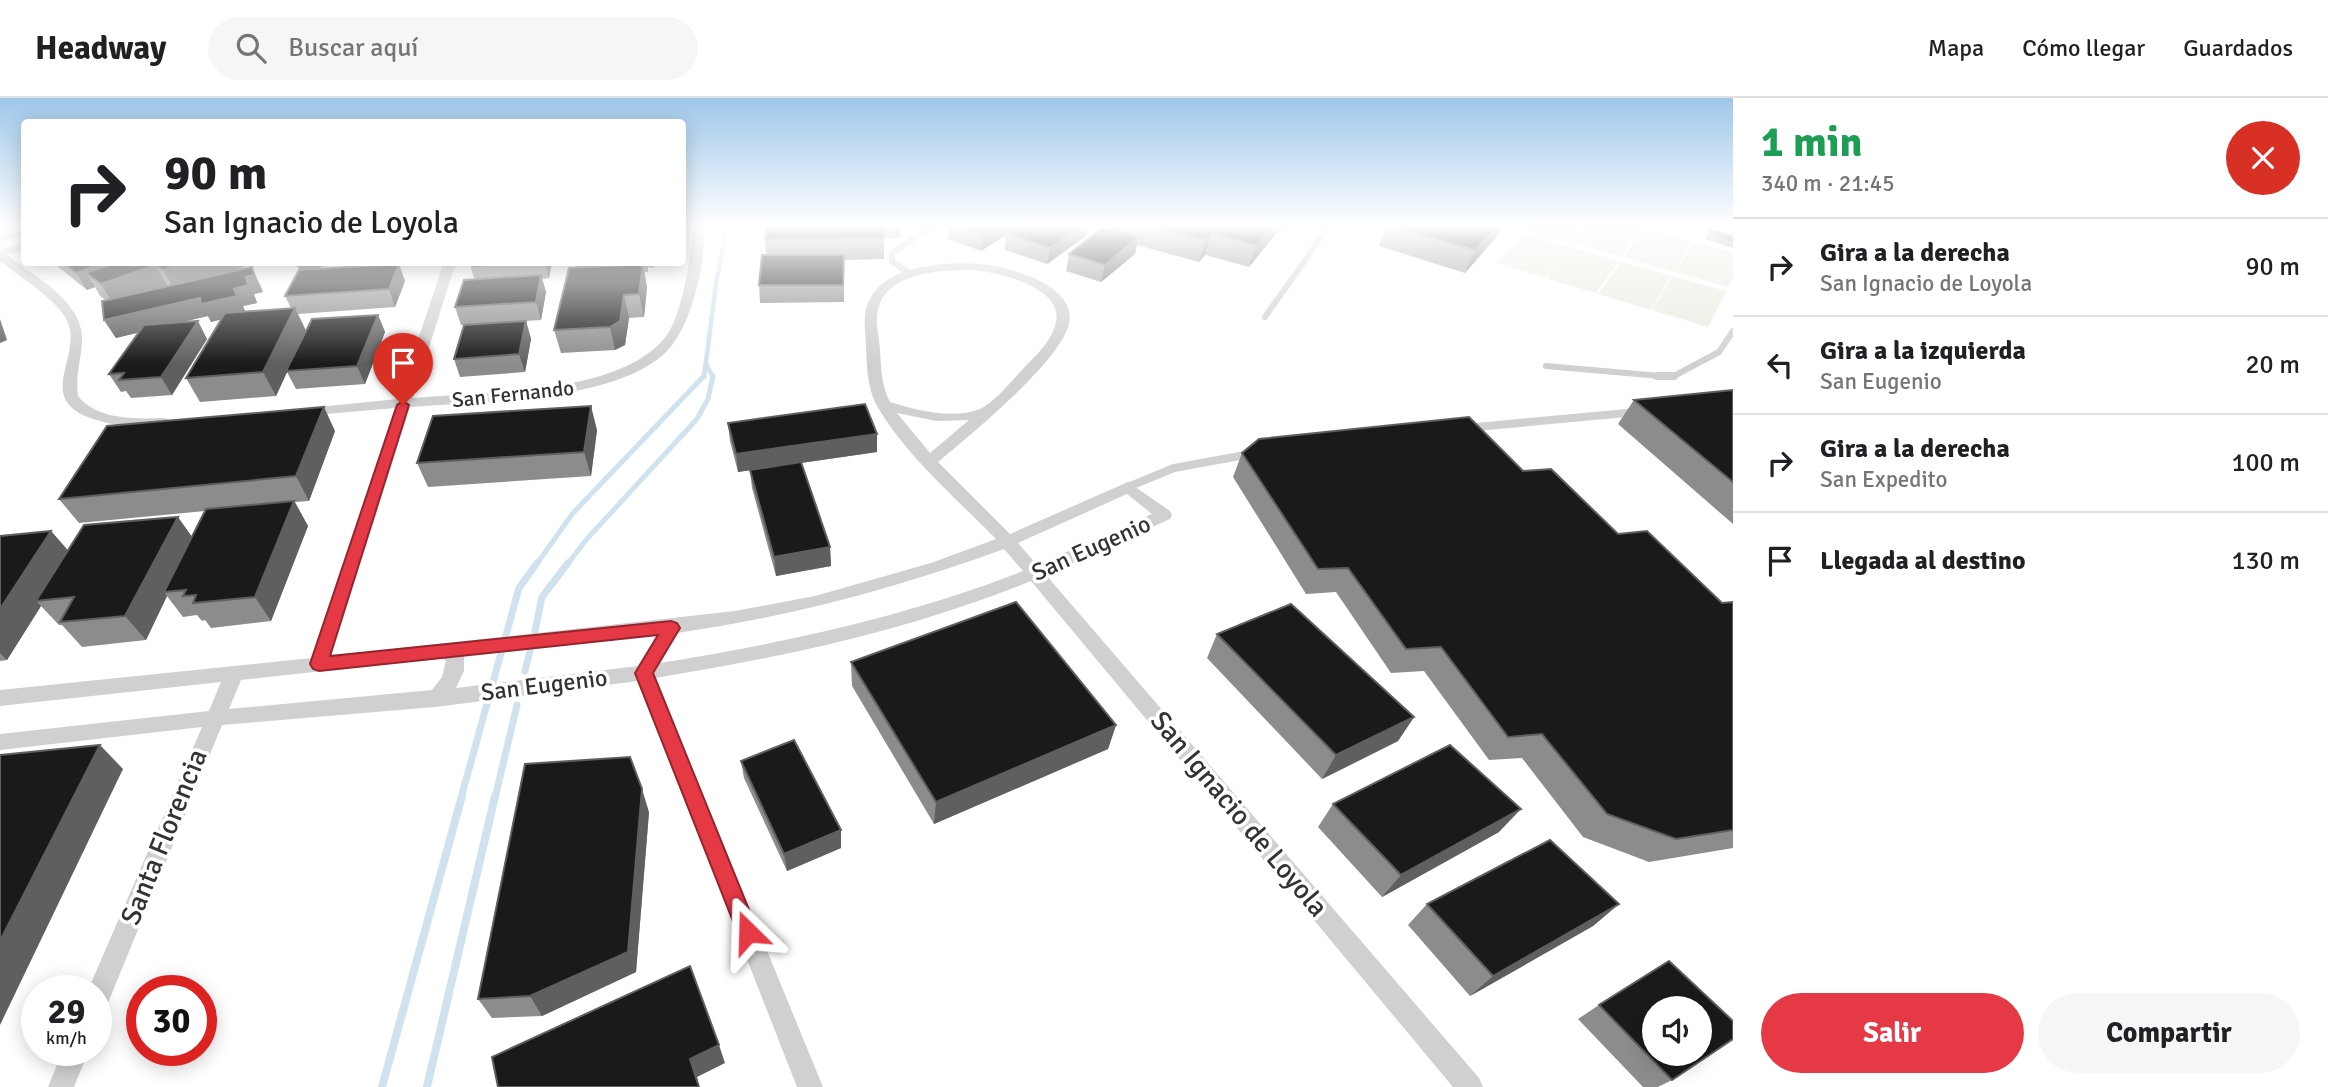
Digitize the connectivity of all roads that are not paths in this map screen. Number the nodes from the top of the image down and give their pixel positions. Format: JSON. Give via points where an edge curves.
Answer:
{"nodes":[{"id":1,"x":20,"y":272,"type":"edge"},
{"id":2,"x":447,"y":272,"type":"edge"},
{"id":3,"x":693,"y":272,"type":"edge"},
{"id":4,"x":907,"y":272,"type":"edge"},
{"id":5,"x":920,"y":272,"type":"edge"},
{"id":6,"x":1004,"y":272,"type":"edge"},
{"id":7,"x":1297,"y":272,"type":"edge"},
{"id":8,"x":910,"y":274,"type":"junction"},
{"id":9,"x":1265,"y":317,"type":"dead end"},
{"id":10,"x":1733,"y":331,"type":"edge"},
{"id":11,"x":1546,"y":366,"type":"dead end"},
{"id":12,"x":403,"y":405,"type":"junction"},
{"id":13,"x":884,"y":405,"type":"junction"},
{"id":14,"x":990,"y":410,"type":"junction"},
{"id":15,"x":1653,"y":410,"type":"edge"},
{"id":16,"x":284,"y":413,"type":"edge"},
{"id":17,"x":177,"y":421,"type":"edge"},
{"id":18,"x":1452,"y":429,"type":"edge"},
{"id":19,"x":1264,"y":452,"type":"edge"},
{"id":20,"x":929,"y":463,"type":"junction"},
{"id":21,"x":1128,"y":487,"type":"junction"},
{"id":22,"x":1007,"y":541,"type":"junction"},
{"id":23,"x":1035,"y":574,"type":"junction"},
{"id":24,"x":671,"y":628,"type":"junction"},
{"id":25,"x":446,"y":650,"type":"junction"},
{"id":26,"x":319,"y":664,"type":"junction"},
{"id":27,"x":644,"y":673,"type":"junction"},
{"id":28,"x":233,"y":674,"type":"junction"},
{"id":29,"x":0,"y":698,"type":"edge"},
{"id":30,"x":435,"y":699,"type":"junction"},
{"id":31,"x":213,"y":718,"type":"junction"},
{"id":32,"x":0,"y":742,"type":"edge"},
{"id":33,"x":107,"y":975,"type":"edge"},
{"id":34,"x":70,"y":1066,"type":"edge"},
{"id":35,"x":61,"y":1087,"type":"edge"},
{"id":36,"x":810,"y":1087,"type":"edge"},
{"id":37,"x":1470,"y":1087,"type":"edge"}],
"edges":[{"from":1,"to":17,"type":"street","via":[[71,316],[76,331],[69,395],[78,406],[118,421]]},
{"from":2,"to":12,"type":"street"},
{"from":3,"to":12,"type":"street","name":"San Fernando","via":[[677,330],[659,352],[610,380],[577,388]]},
{"from":4,"to":8,"type":"lane"},
{"from":5,"to":8,"type":"street"},
{"from":6,"to":14,"type":"street","via":[[1034,282],[1059,303],[1063,320],[1059,334]]},
{"from":7,"to":9,"type":"lane"},
{"from":8,"to":13,"type":"street","via":[[882,290],[872,311],[874,375]]},
{"from":10,"to":11,"type":"lane","via":[[1719,352],[1672,377]]},
{"from":12,"to":16,"type":"street","name":"San Fernando"},
{"from":12,"to":26,"type":"street"},
{"from":13,"to":14,"type":"street","via":[[937,417]]},
{"from":13,"to":20,"type":"street","name":"San Ignacio de Loyola"},
{"from":14,"to":20,"type":"street"},
{"from":15,"to":18,"type":"lane"},
{"from":19,"to":21,"type":"lane","via":[[1174,468]]},
{"from":20,"to":22,"type":"street","name":"San Ignacio de Loyola"},
{"from":21,"to":22,"type":"street","name":"San Eugenio"},
{"from":21,"to":23,"type":"street","name":"San Eugenio","via":[[1164,515]]},
{"from":22,"to":23,"type":"street","name":"San Ignacio de Loyola"},
{"from":22,"to":24,"type":"street","name":"San Eugenio","via":[[861,590]]},
{"from":23,"to":27,"type":"street","name":"San Eugenio","via":[[894,622]]},
{"from":23,"to":37,"type":"street","name":"San Ignacio de Loyola"},
{"from":24,"to":25,"type":"street","name":"San Eugenio"},
{"from":24,"to":27,"type":"street"},
{"from":25,"to":26,"type":"street","name":"San Eugenio"},
{"from":25,"to":30,"type":"street","via":[[456,658],[455,673]]},
{"from":26,"to":28,"type":"street","name":"San Eugenio"},
{"from":27,"to":30,"type":"street","name":"San Eugenio"},
{"from":27,"to":36,"type":"street"},
{"from":28,"to":29,"type":"street","name":"San Eugenio"},
{"from":28,"to":31,"type":"street","name":"Santa Florencia"},
{"from":30,"to":31,"type":"street","name":"San Eugenio"},
{"from":31,"to":32,"type":"street","name":"San Eugenio"},
{"from":31,"to":33,"type":"street","name":"Santa Florencia"},
{"from":34,"to":35,"type":"street"}]}
